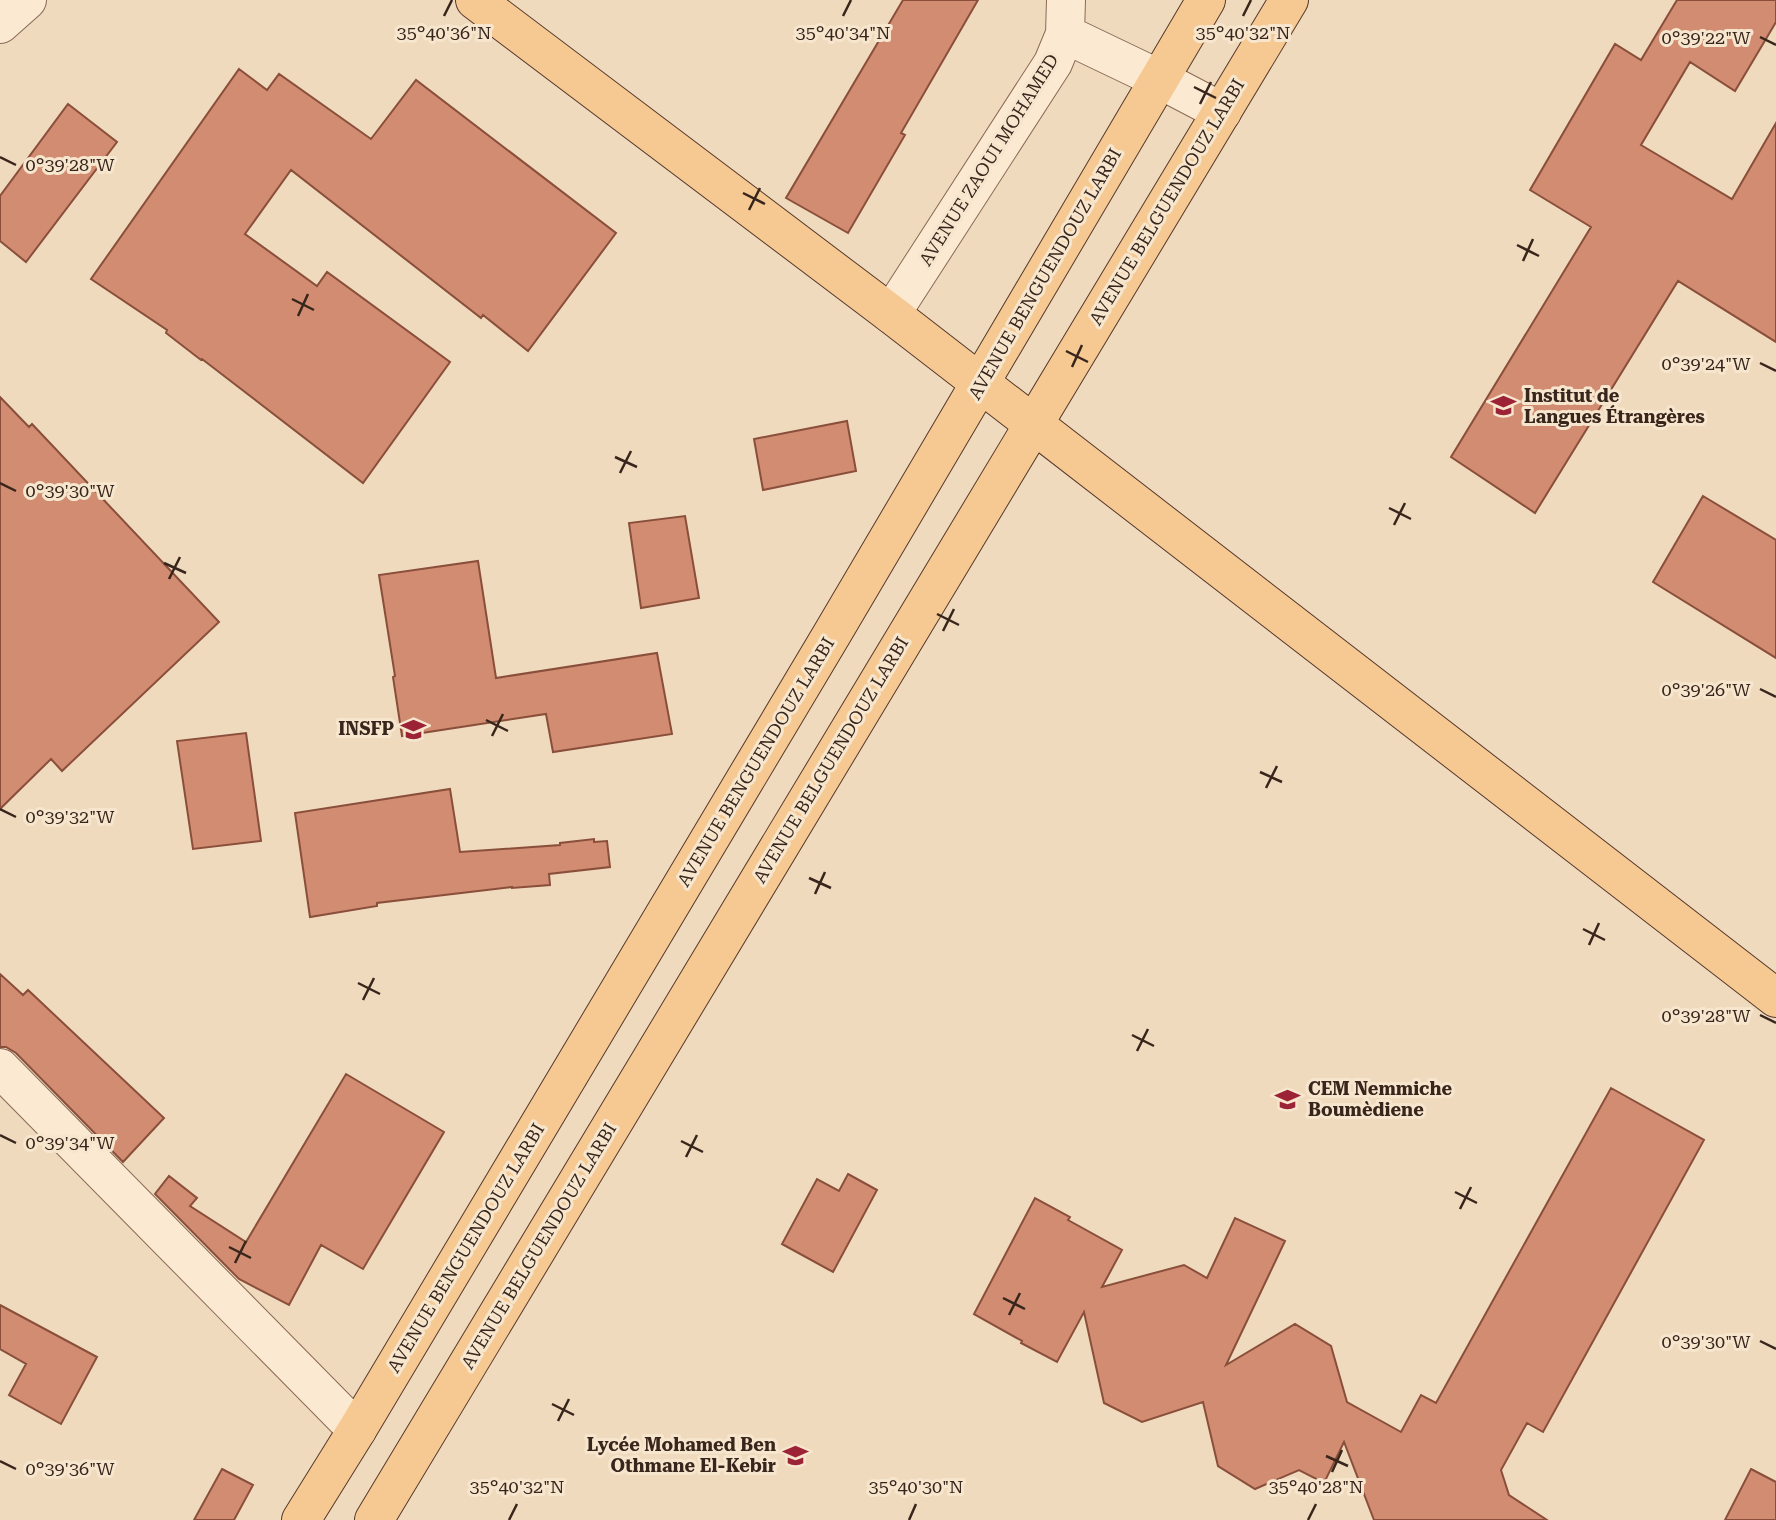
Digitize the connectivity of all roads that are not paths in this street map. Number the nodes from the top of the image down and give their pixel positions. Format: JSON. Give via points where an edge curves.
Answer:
{"nodes":[{"id":1,"x":27,"y":0,"type":"edge"},
{"id":2,"x":474,"y":0,"type":"edge"},
{"id":3,"x":1206,"y":0,"type":"edge"},
{"id":4,"x":1289,"y":0,"type":"edge"},
{"id":5,"x":1065,"y":17,"type":"edge"},
{"id":6,"x":0,"y":24,"type":"edge"},
{"id":7,"x":1159,"y":79,"type":"junction"},
{"id":8,"x":1222,"y":112,"type":"junction"},
{"id":9,"x":891,"y":313,"type":"junction"},
{"id":10,"x":981,"y":383,"type":"junction"},
{"id":11,"x":1033,"y":424,"type":"junction"},
{"id":12,"x":1776,"y":998,"type":"edge"},
{"id":13,"x":0,"y":1068,"type":"edge"},
{"id":14,"x":357,"y":1430,"type":"junction"},
{"id":15,"x":301,"y":1520,"type":"edge"},
{"id":16,"x":374,"y":1520,"type":"edge"}],
"edges":[{"from":1,"to":6,"type":"street"},
{"from":2,"to":9,"type":"main road"},
{"from":3,"to":7,"type":"main road","name":"AVENUE BENGUENDOUZ LARBI"},
{"from":4,"to":8,"type":"main road","name":"AVENUE BELGUENDOUZ LARBI"},
{"from":5,"to":7,"type":"street"},
{"from":5,"to":9,"type":"street","name":"AVENUE ZAOUI MOHAMED","via":[[1053,64]]},
{"from":7,"to":8,"type":"street"},
{"from":7,"to":10,"type":"main road","name":"AVENUE BENGUENDOUZ LARBI"},
{"from":8,"to":11,"type":"main road","name":"AVENUE BELGUENDOUZ LARBI"},
{"from":9,"to":10,"type":"main road"},
{"from":10,"to":11,"type":"main road"},
{"from":10,"to":14,"type":"main road","name":"AVENUE BENGUENDOUZ LARBI"},
{"from":11,"to":12,"type":"main road"},
{"from":11,"to":16,"type":"main road","name":"AVENUE BELGUENDOUZ LARBI"},
{"from":13,"to":14,"type":"street"},
{"from":14,"to":15,"type":"main road","name":"AVENUE BENGUENDOUZ LARBI"}]}
